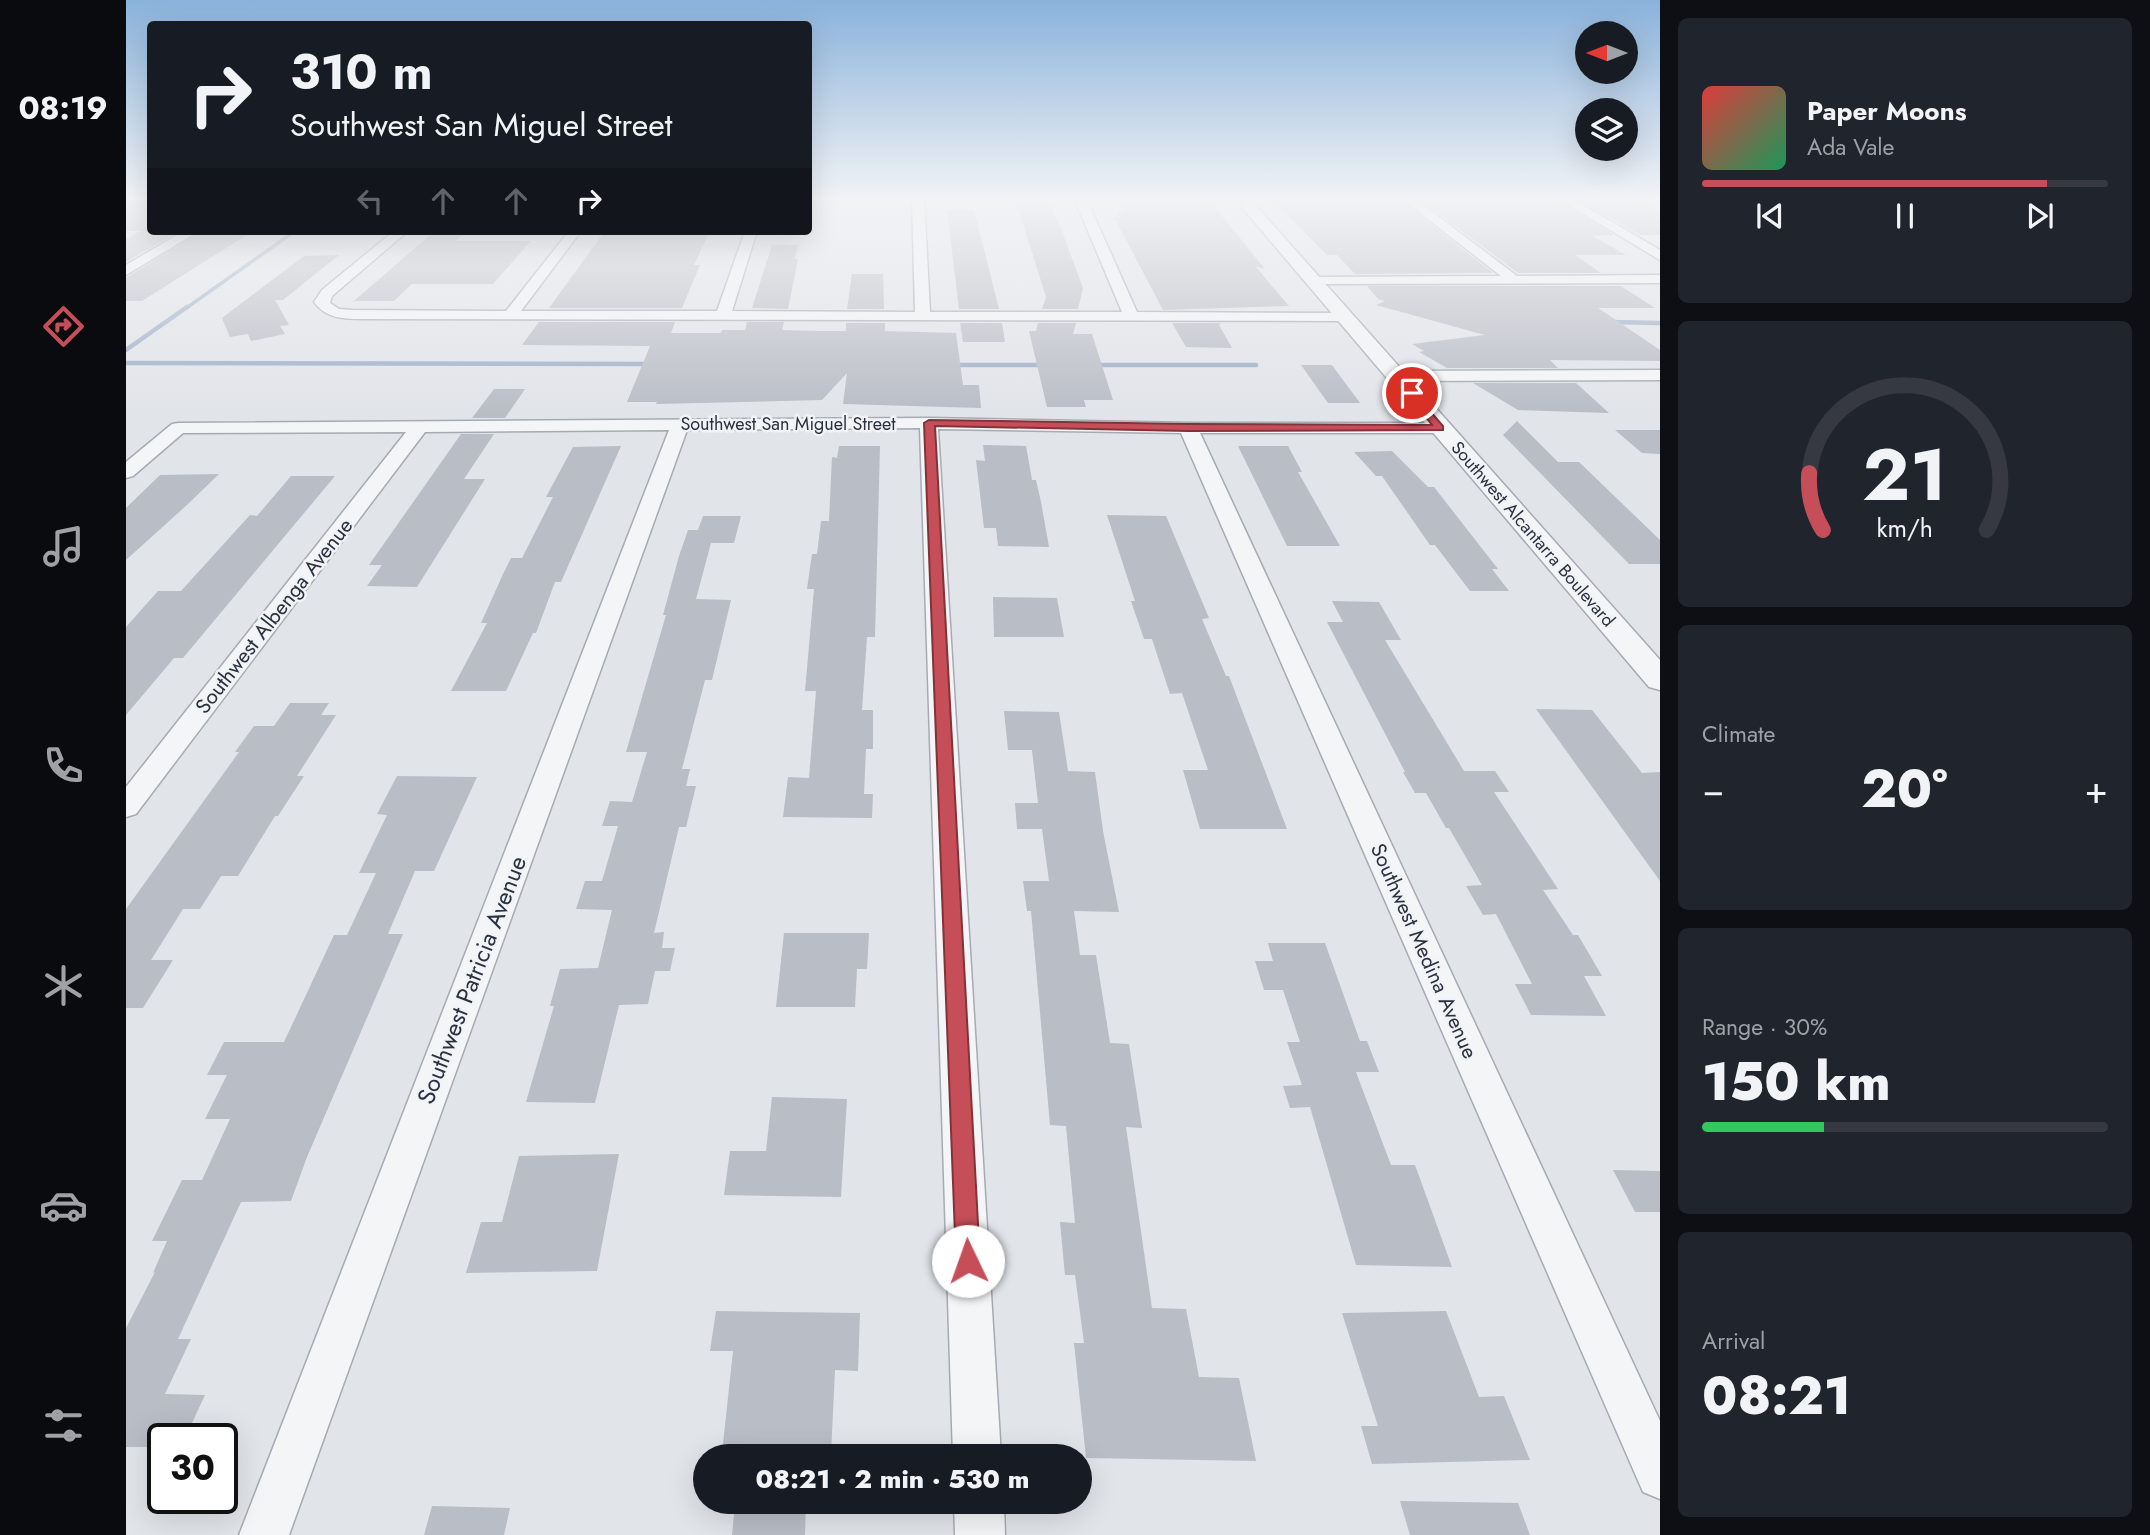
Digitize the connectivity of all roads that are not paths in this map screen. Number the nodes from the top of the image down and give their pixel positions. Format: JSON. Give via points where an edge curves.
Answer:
{"nodes":[{"id":1,"x":356,"y":270,"type":"edge"},
{"id":2,"x":545,"y":270,"type":"edge"},
{"id":3,"x":738,"y":270,"type":"edge"},
{"id":4,"x":921,"y":270,"type":"edge"},
{"id":5,"x":1112,"y":270,"type":"edge"},
{"id":6,"x":1304,"y":270,"type":"edge"},
{"id":7,"x":1501,"y":270,"type":"edge"},
{"id":8,"x":1512,"y":278,"type":"junction"},
{"id":9,"x":1660,"y":279,"type":"edge"},
{"id":10,"x":1314,"y":281,"type":"junction"},
{"id":11,"x":510,"y":315,"type":"junction"},
{"id":12,"x":723,"y":315,"type":"junction"},
{"id":13,"x":923,"y":316,"type":"junction"},
{"id":14,"x":1132,"y":316,"type":"junction"},
{"id":15,"x":1345,"y":317,"type":"junction"},
{"id":16,"x":1398,"y":376,"type":"junction"},
{"id":17,"x":1655,"y":382,"type":"edge"},
{"id":18,"x":929,"y":423,"type":"junction"},
{"id":19,"x":680,"y":424,"type":"junction"},
{"id":20,"x":421,"y":425,"type":"junction"},
{"id":21,"x":1188,"y":428,"type":"junction"},
{"id":22,"x":1440,"y":428,"type":"junction"},
{"id":23,"x":126,"y":472,"type":"edge"},
{"id":24,"x":1660,"y":680,"type":"edge"},
{"id":25,"x":126,"y":807,"type":"edge"},
{"id":26,"x":976,"y":1444,"type":"edge"},
{"id":27,"x":1660,"y":1475,"type":"edge"},
{"id":28,"x":980,"y":1514,"type":"edge"},
{"id":29,"x":264,"y":1535,"type":"edge"},
{"id":30,"x":981,"y":1535,"type":"edge"}],
"edges":[{"from":1,"to":11,"type":"street","via":[[323,298],[327,310]]},
{"from":2,"to":11,"type":"street"},
{"from":3,"to":12,"type":"street"},
{"from":4,"to":13,"type":"street"},
{"from":5,"to":14,"type":"street"},
{"from":6,"to":10,"type":"street","name":"Southwest Alcantarra Boulevard"},
{"from":7,"to":8,"type":"street"},
{"from":8,"to":9,"type":"street"},
{"from":8,"to":10,"type":"street"},
{"from":10,"to":15,"type":"street","name":"Southwest Alcantarra Boulevard"},
{"from":11,"to":12,"type":"street"},
{"from":12,"to":13,"type":"street"},
{"from":13,"to":14,"type":"street"},
{"from":14,"to":15,"type":"street"},
{"from":15,"to":16,"type":"street","name":"Southwest Alcantarra Boulevard"},
{"from":16,"to":17,"type":"street","via":[[1631,375]]},
{"from":16,"to":22,"type":"street","name":"Southwest Alcantarra Boulevard"},
{"from":18,"to":19,"type":"street","name":"Southwest San Miguel Street"},
{"from":18,"to":21,"type":"street","name":"Southwest San Miguel Street"},
{"from":18,"to":26,"type":"street"},
{"from":19,"to":20,"type":"street","name":"Southwest San Miguel Street"},
{"from":19,"to":29,"type":"street","name":"Southwest Patricia Avenue"},
{"from":20,"to":23,"type":"street","name":"Southwest San Miguel Street","via":[[178,428]]},
{"from":20,"to":25,"type":"street","name":"Southwest Albenga Avenue"},
{"from":21,"to":22,"type":"street","name":"Southwest San Miguel Street"},
{"from":21,"to":27,"type":"street","name":"Southwest Medina Avenue"},
{"from":22,"to":24,"type":"street","name":"Southwest Alcantarra Boulevard"},
{"from":28,"to":30,"type":"street"}]}
